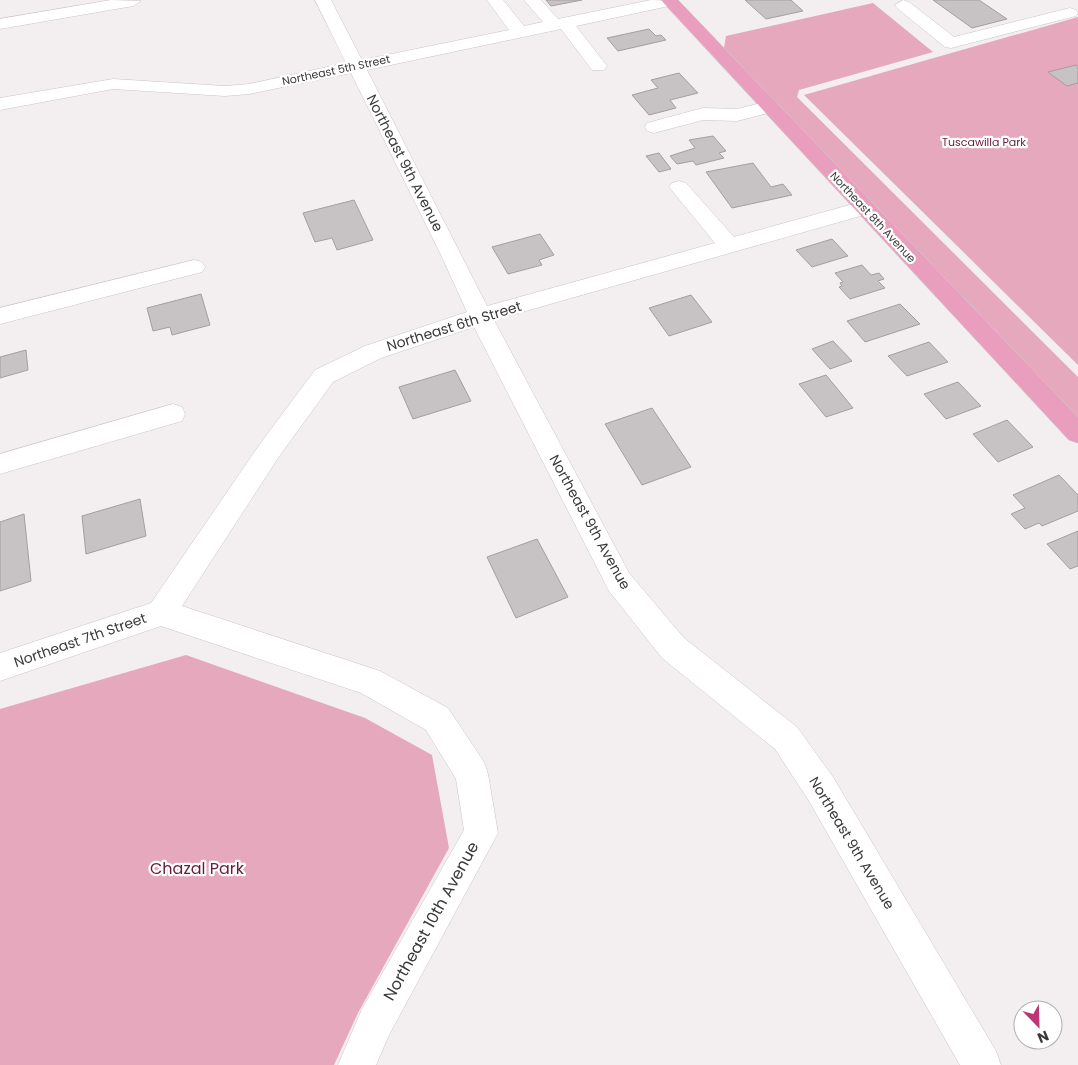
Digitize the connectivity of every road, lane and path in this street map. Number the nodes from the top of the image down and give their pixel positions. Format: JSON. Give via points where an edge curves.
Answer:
{"nodes":[{"id":1,"x":323,"y":0,"type":"edge"},
{"id":2,"x":496,"y":0,"type":"edge"},
{"id":3,"x":532,"y":0,"type":"edge"},
{"id":4,"x":669,"y":0,"type":"edge"},
{"id":5,"x":1052,"y":0,"type":"edge"},
{"id":6,"x":133,"y":1,"type":"edge"},
{"id":7,"x":903,"y":5,"type":"dead end"},
{"id":8,"x":613,"y":6,"type":"edge"},
{"id":9,"x":1074,"y":15,"type":"edge"},
{"id":10,"x":0,"y":24,"type":"edge"},
{"id":11,"x":560,"y":24,"type":"junction"},
{"id":12,"x":520,"y":33,"type":"junction"},
{"id":13,"x":355,"y":66,"type":"junction"},
{"id":14,"x":598,"y":66,"type":"dead end"},
{"id":15,"x":0,"y":104,"type":"edge"},
{"id":16,"x":769,"y":107,"type":"junction"},
{"id":17,"x":654,"y":127,"type":"dead end"},
{"id":18,"x":679,"y":186,"type":"dead end"},
{"id":19,"x":864,"y":208,"type":"junction"},
{"id":20,"x":730,"y":246,"type":"junction"},
{"id":21,"x":194,"y":267,"type":"dead end"},
{"id":22,"x":0,"y":316,"type":"edge"},
{"id":23,"x":480,"y":316,"type":"junction"},
{"id":24,"x":173,"y":414,"type":"dead end"},
{"id":25,"x":1078,"y":433,"type":"edge"},
{"id":26,"x":0,"y":464,"type":"edge"},
{"id":27,"x":161,"y":613,"type":"junction"},
{"id":28,"x":0,"y":667,"type":"edge"},
{"id":29,"x":357,"y":1065,"type":"edge"},
{"id":30,"x":982,"y":1065,"type":"edge"}],
"edges":[{"from":1,"to":13,"type":"street","name":"Northeast 9th Avenue"},
{"from":2,"to":12,"type":"street"},
{"from":3,"to":11,"type":"street"},
{"from":4,"to":8,"type":"street","name":"Northeast 5th Street"},
{"from":4,"to":16,"type":"main road","name":"Northeast 8th Avenue"},
{"from":5,"to":9,"type":"street"},
{"from":6,"to":10,"type":"street"},
{"from":7,"to":9,"type":"street","via":[[951,42]]},
{"from":8,"to":11,"type":"street","name":"Northeast 5th Street"},
{"from":11,"to":12,"type":"street","name":"Northeast 5th Street"},
{"from":11,"to":14,"type":"street"},
{"from":12,"to":13,"type":"street","name":"Northeast 5th Street"},
{"from":13,"to":15,"type":"street","name":"Northeast 5th Street","via":[[249,89],[225,91],[113,84]]},
{"from":13,"to":23,"type":"street","name":"Northeast 9th Avenue"},
{"from":16,"to":17,"type":"street","via":[[737,115],[703,114]]},
{"from":16,"to":19,"type":"main road","name":"Northeast 8th Avenue"},
{"from":18,"to":20,"type":"street"},
{"from":19,"to":20,"type":"street","name":"Northeast 6th Street"},
{"from":19,"to":25,"type":"main road","name":"Northeast 8th Avenue"},
{"from":20,"to":23,"type":"street","name":"Northeast 6th Street"},
{"from":21,"to":22,"type":"street"},
{"from":23,"to":27,"type":"street","name":"Northeast 6th Street","via":[[373,352],[324,376],[269,451]]},
{"from":23,"to":30,"type":"street","name":"Northeast 9th Avenue","via":[[619,582],[673,648],[786,738],[821,789]]},
{"from":24,"to":26,"type":"street"},
{"from":27,"to":28,"type":"street","name":"Northeast 7th Street"},
{"from":27,"to":29,"type":"street","name":"Northeast 10th Avenue","via":[[369,681],[437,719],[472,774],[480,834],[375,1022]]}]}
